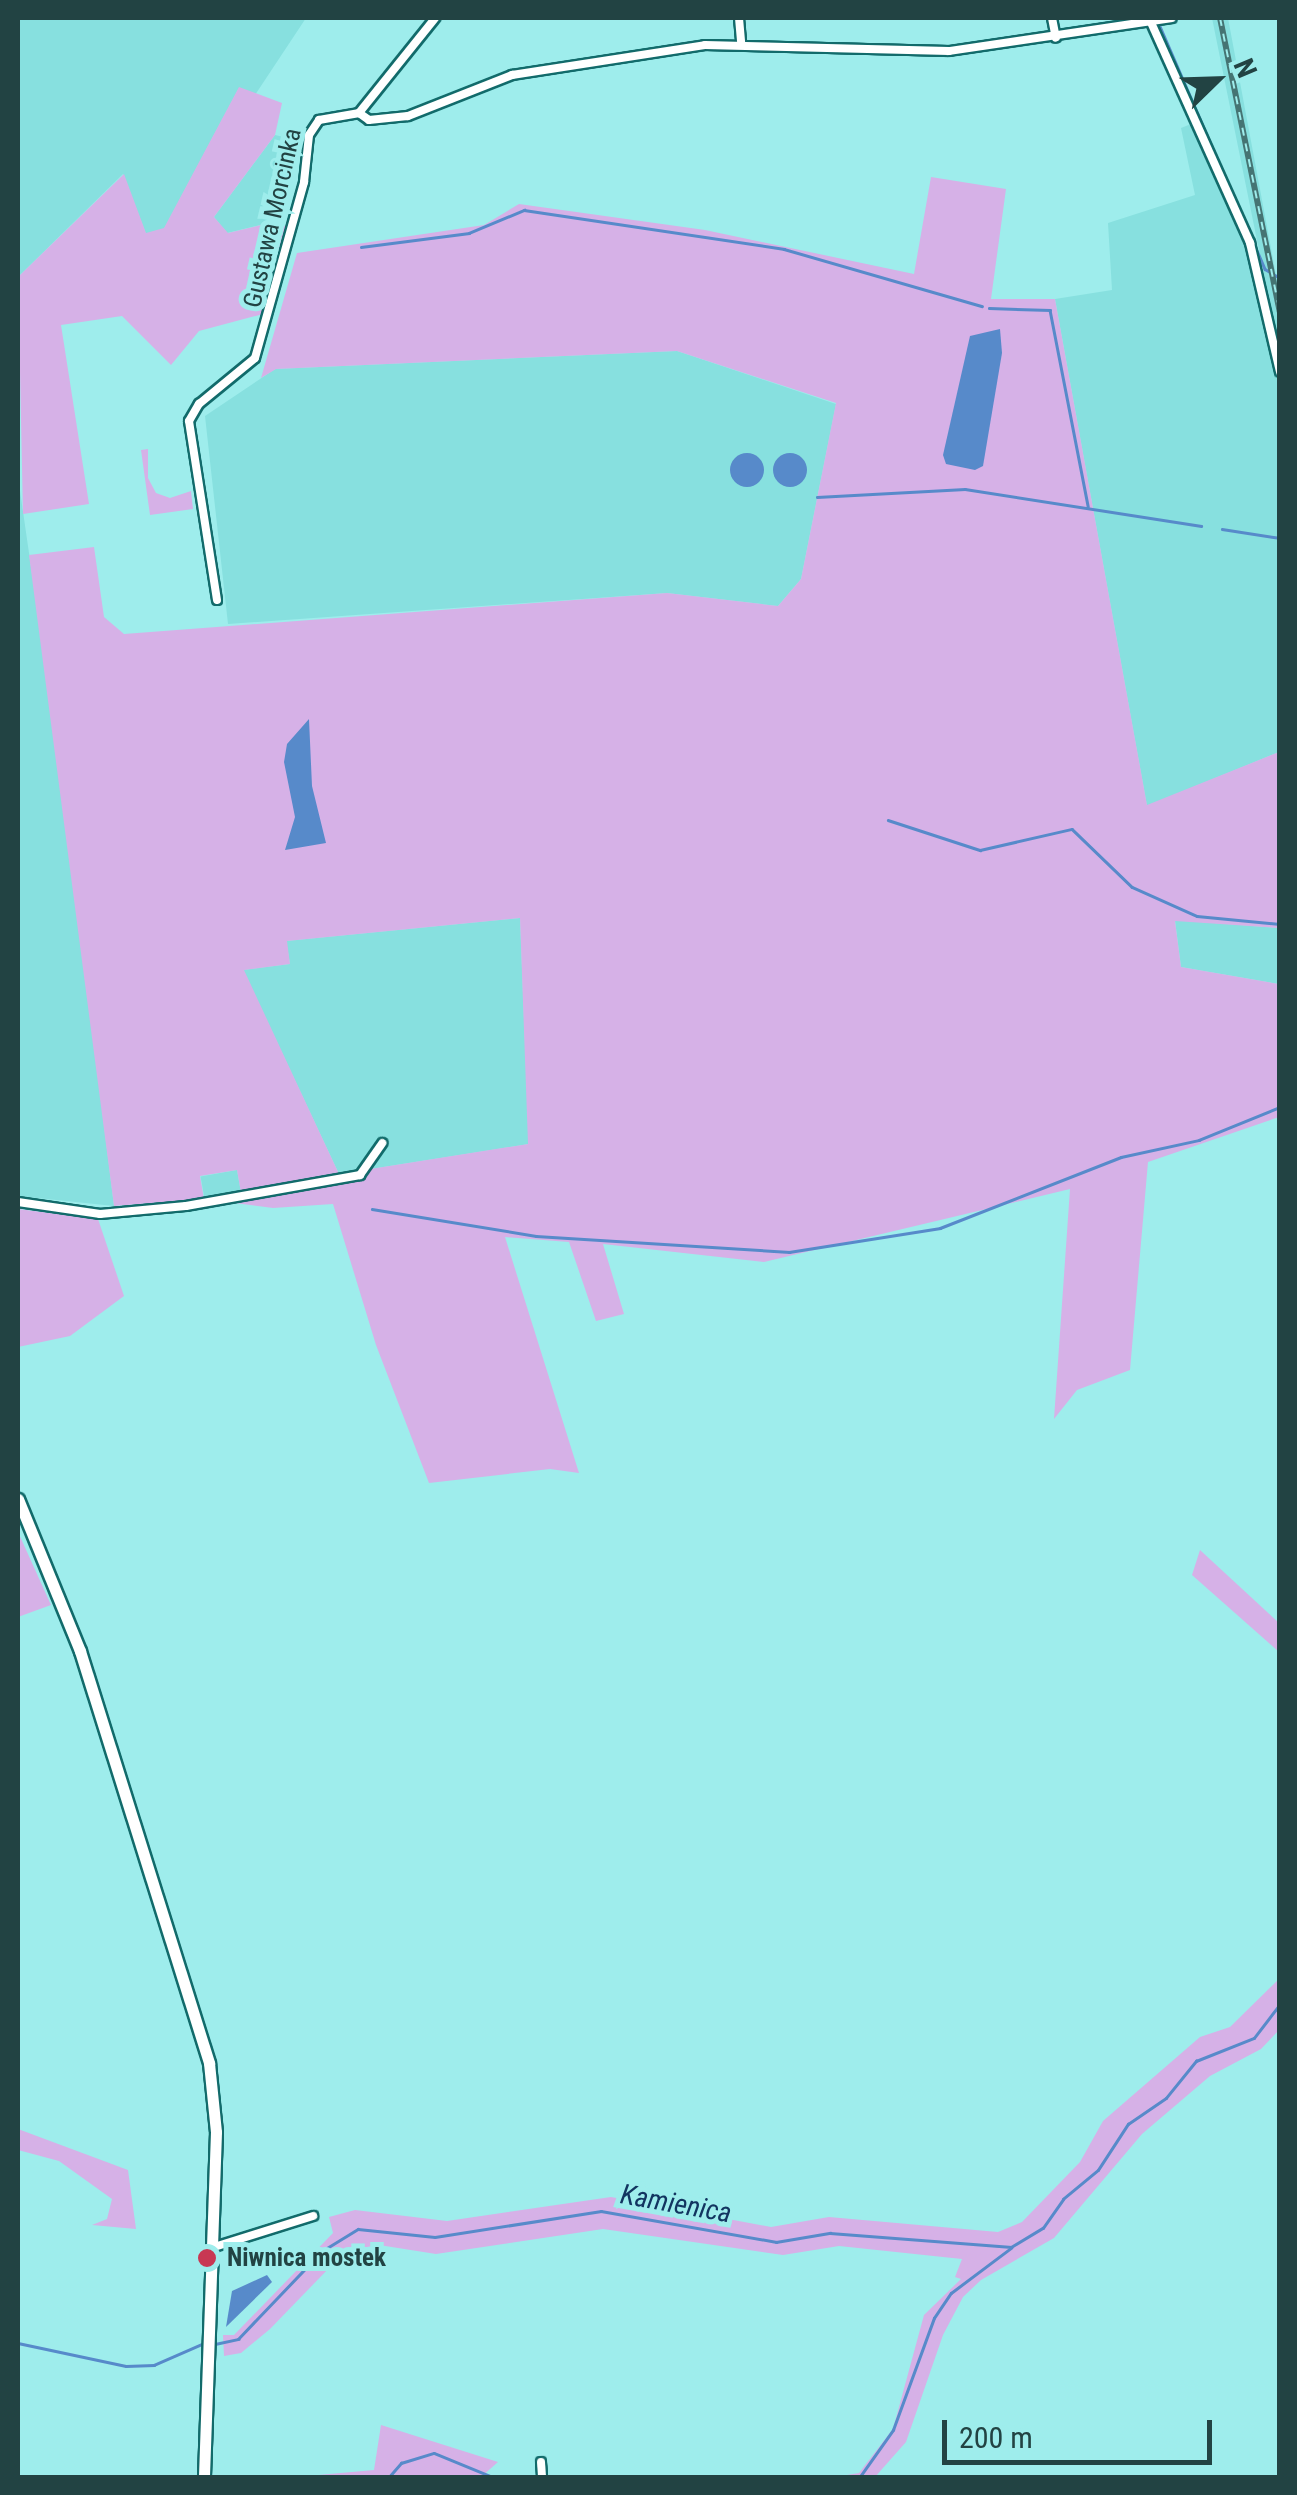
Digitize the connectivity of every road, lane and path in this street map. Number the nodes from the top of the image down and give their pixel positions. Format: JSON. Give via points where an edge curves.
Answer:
{"nodes":[{"id":1,"x":434,"y":18,"type":"edge"},
{"id":2,"x":739,"y":18,"type":"edge"},
{"id":3,"x":1052,"y":18,"type":"edge"},
{"id":4,"x":1158,"y":20,"type":"edge"},
{"id":5,"x":1056,"y":38,"type":"junction"},
{"id":6,"x":741,"y":42,"type":"junction"},
{"id":7,"x":359,"y":112,"type":"junction"},
{"id":8,"x":1280,"y":372,"type":"edge"},
{"id":9,"x":217,"y":600,"type":"dead end"},
{"id":10,"x":382,"y":1143,"type":"dead end"},
{"id":11,"x":18,"y":1202,"type":"edge"},
{"id":12,"x":18,"y":1499,"type":"edge"},
{"id":13,"x":313,"y":2216,"type":"dead end"},
{"id":14,"x":214,"y":2247,"type":"junction"},
{"id":15,"x":540,"y":2462,"type":"dead end"},
{"id":16,"x":204,"y":2478,"type":"edge"},
{"id":17,"x":542,"y":2478,"type":"edge"}],
"edges":[{"from":1,"to":7,"type":"street"},
{"from":2,"to":6,"type":"street"},
{"from":3,"to":5,"type":"street"},
{"from":4,"to":5,"type":"street","name":"Gustawa Morcinka"},
{"from":4,"to":8,"type":"street","name":"Gustawa Morcinka","via":[[1250,242]]},
{"from":5,"to":6,"type":"street","name":"Gustawa Morcinka","via":[[950,51]]},
{"from":6,"to":7,"type":"street","name":"Gustawa Morcinka","via":[[535,69],[408,116],[369,120]]},
{"from":7,"to":9,"type":"street","name":"Gustawa Morcinka","via":[[315,124],[260,346],[246,372],[192,412]]},
{"from":10,"to":11,"type":"street","via":[[360,1176],[186,1206],[100,1214]]},
{"from":12,"to":14,"type":"main road","via":[[80,1651],[209,2062],[216,2120]]},
{"from":13,"to":14,"type":"street"},
{"from":14,"to":16,"type":"main road"},
{"from":15,"to":17,"type":"street"}]}
